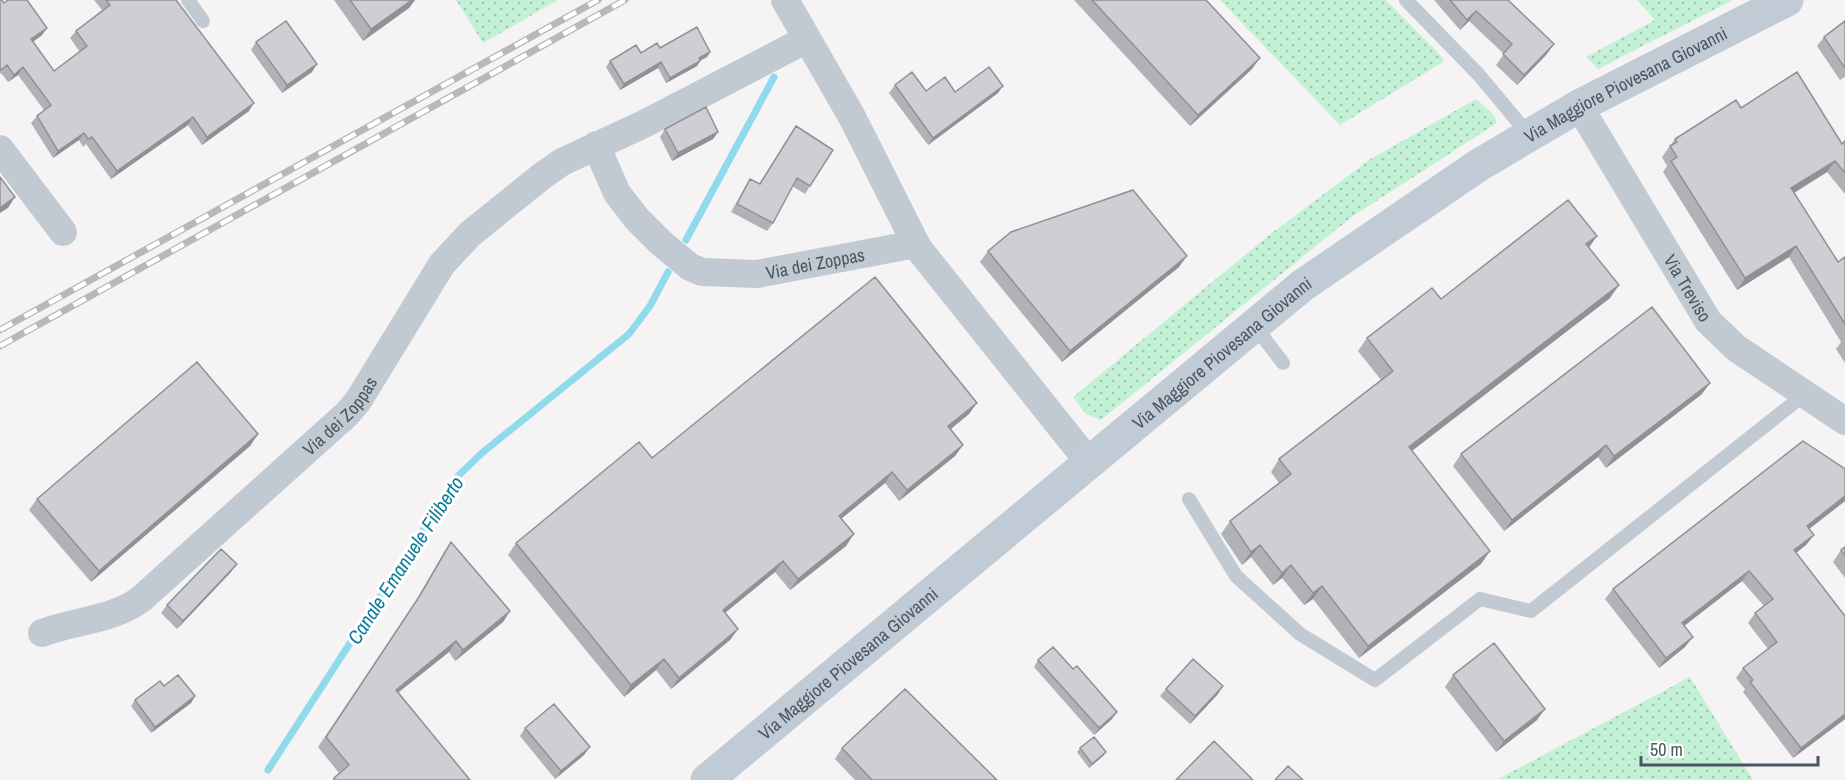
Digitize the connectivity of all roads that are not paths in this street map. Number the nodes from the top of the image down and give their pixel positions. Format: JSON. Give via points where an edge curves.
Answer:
{"nodes":[{"id":1,"x":188,"y":0,"type":"edge"},
{"id":2,"x":785,"y":0,"type":"edge"},
{"id":3,"x":1406,"y":0,"type":"edge"},
{"id":4,"x":1787,"y":0,"type":"edge"},
{"id":5,"x":203,"y":21,"type":"dead end"},
{"id":6,"x":807,"y":39,"type":"junction"},
{"id":7,"x":1580,"y":106,"type":"junction"},
{"id":8,"x":1529,"y":135,"type":"junction"},
{"id":9,"x":596,"y":145,"type":"junction"},
{"id":10,"x":0,"y":149,"type":"edge"},
{"id":11,"x":63,"y":232,"type":"dead end"},
{"id":12,"x":916,"y":244,"type":"junction"},
{"id":13,"x":1254,"y":325,"type":"junction"},
{"id":14,"x":1283,"y":363,"type":"dead end"},
{"id":15,"x":1805,"y":394,"type":"junction"},
{"id":16,"x":1845,"y":421,"type":"edge"},
{"id":17,"x":1088,"y":461,"type":"junction"},
{"id":18,"x":1189,"y":500,"type":"dead end"},
{"id":19,"x":42,"y":633,"type":"dead end"},
{"id":20,"x":706,"y":780,"type":"edge"}],
"edges":[{"from":1,"to":5,"type":"lane"},
{"from":2,"to":6,"type":"street"},
{"from":3,"to":8,"type":"lane","via":[[1479,75]]},
{"from":4,"to":7,"type":"street","name":"Via Maggiore Piovesana Giovanni"},
{"from":6,"to":9,"type":"street","name":"Via dei Zoppas"},
{"from":6,"to":12,"type":"street","via":[[852,117]]},
{"from":7,"to":8,"type":"street","name":"Via Maggiore Piovesana Giovanni"},
{"from":7,"to":15,"type":"street","name":"Via Treviso","via":[[1708,321],[1736,348]]},
{"from":8,"to":13,"type":"street","name":"Via Maggiore Piovesana Giovanni","via":[[1379,231]]},
{"from":9,"to":12,"type":"street","name":"Via dei Zoppas","via":[[617,193],[637,219],[690,267],[702,272],[757,274]]},
{"from":9,"to":19,"type":"street","name":"Via dei Zoppas","via":[[542,176],[470,234],[442,264],[347,414],[149,591],[116,614]]},
{"from":10,"to":11,"type":"street"},
{"from":12,"to":17,"type":"street"},
{"from":13,"to":14,"type":"lane"},
{"from":13,"to":17,"type":"street","name":"Via Maggiore Piovesana Giovanni"},
{"from":15,"to":16,"type":"street","name":"Via Treviso"},
{"from":15,"to":18,"type":"lane","via":[[1531,610],[1480,599],[1375,680],[1300,634],[1236,576]]},
{"from":17,"to":20,"type":"street","name":"Via Maggiore Piovesana Giovanni"}]}
